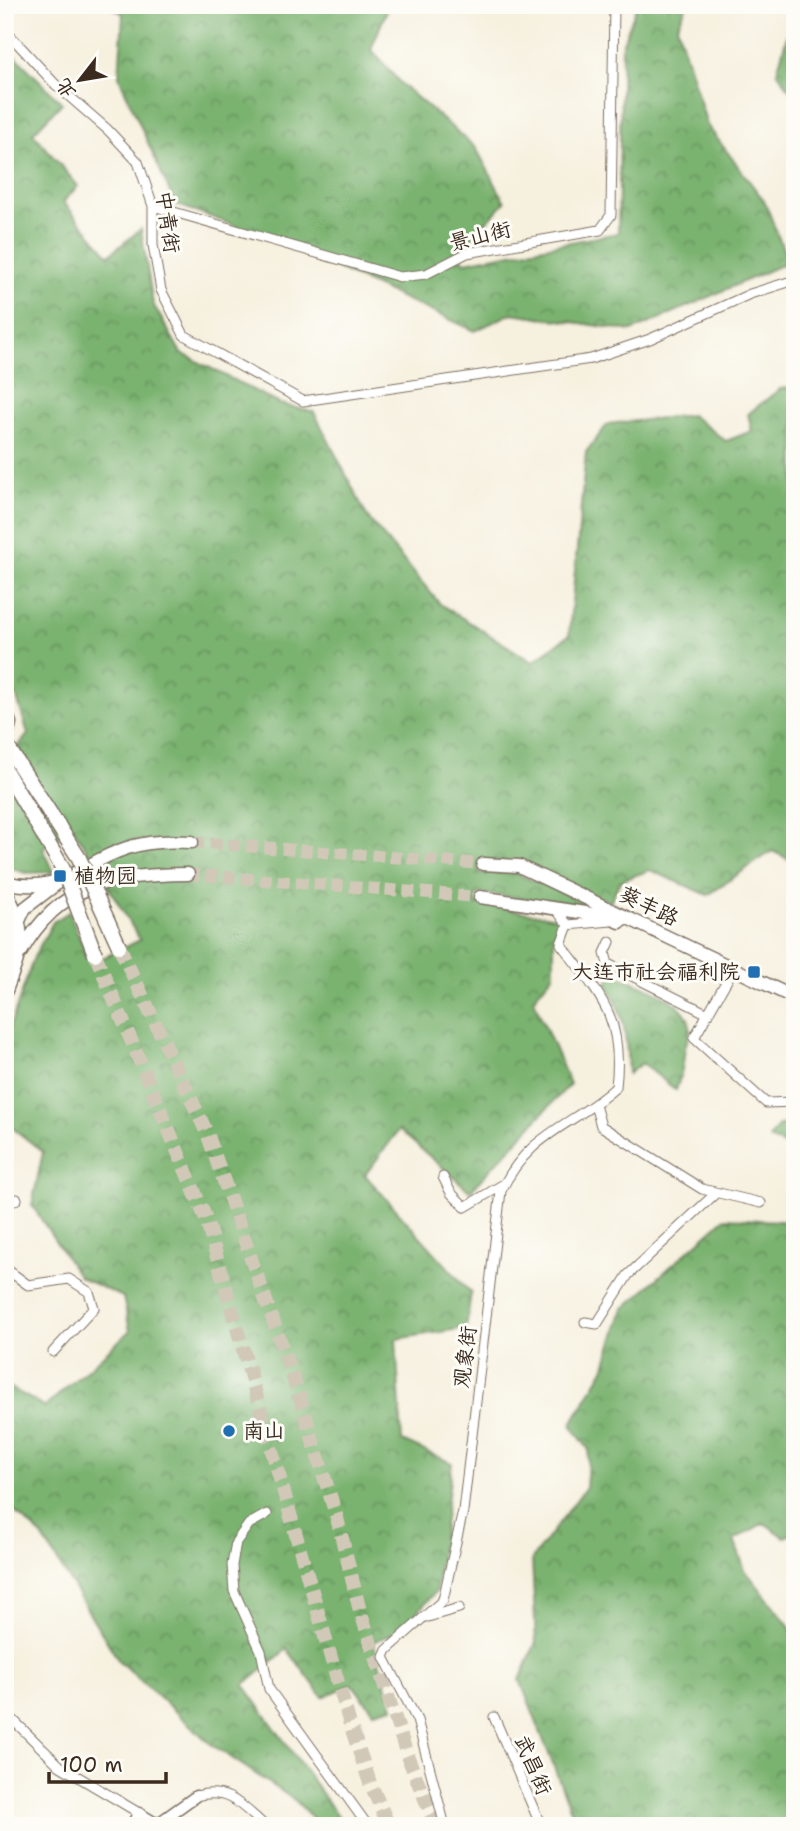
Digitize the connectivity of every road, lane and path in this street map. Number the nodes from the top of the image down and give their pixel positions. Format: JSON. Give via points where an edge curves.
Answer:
{"nodes":[{"id":1,"x":614,"y":5,"type":"edge"},
{"id":2,"x":5,"y":30,"type":"edge"},
{"id":3,"x":153,"y":206,"type":"junction"},
{"id":4,"x":795,"y":280,"type":"edge"},
{"id":5,"x":5,"y":709,"type":"edge"},
{"id":6,"x":5,"y":743,"type":"edge"},
{"id":7,"x":5,"y":770,"type":"edge"},
{"id":8,"x":192,"y":842,"type":"tunnel mouth"},
{"id":9,"x":483,"y":864,"type":"tunnel mouth"},
{"id":10,"x":188,"y":874,"type":"tunnel mouth"},
{"id":11,"x":5,"y":882,"type":"edge"},
{"id":12,"x":58,"y":883,"type":"junction"},
{"id":13,"x":5,"y":890,"type":"edge"},
{"id":14,"x":480,"y":897,"type":"tunnel mouth"},
{"id":15,"x":48,"y":898,"type":"junction"},
{"id":16,"x":64,"y":899,"type":"junction"},
{"id":17,"x":14,"y":907,"type":"edge"},
{"id":18,"x":555,"y":908,"type":"junction"},
{"id":19,"x":618,"y":920,"type":"junction"},
{"id":20,"x":568,"y":925,"type":"junction"},
{"id":21,"x":610,"y":942,"type":"dead end"},
{"id":22,"x":119,"y":946,"type":"tunnel mouth"},
{"id":23,"x":21,"y":952,"type":"junction"},
{"id":24,"x":95,"y":954,"type":"tunnel mouth"},
{"id":25,"x":5,"y":969,"type":"edge"},
{"id":26,"x":730,"y":975,"type":"junction"},
{"id":27,"x":5,"y":993,"type":"edge"},
{"id":28,"x":795,"y":998,"type":"edge"},
{"id":29,"x":795,"y":1006,"type":"edge"},
{"id":30,"x":708,"y":1014,"type":"junction"},
{"id":31,"x":795,"y":1102,"type":"edge"},
{"id":32,"x":595,"y":1105,"type":"junction"},
{"id":33,"x":443,"y":1177,"type":"dead end"},
{"id":34,"x":504,"y":1184,"type":"junction"},
{"id":35,"x":716,"y":1192,"type":"junction"},
{"id":36,"x":17,"y":1199,"type":"dead end"},
{"id":37,"x":761,"y":1203,"type":"dead end"},
{"id":38,"x":5,"y":1206,"type":"edge"},
{"id":39,"x":5,"y":1268,"type":"edge"},
{"id":40,"x":585,"y":1322,"type":"dead end"},
{"id":41,"x":53,"y":1352,"type":"dead end"},
{"id":42,"x":267,"y":1514,"type":"dead end"},
{"id":43,"x":459,"y":1608,"type":"dead end"},
{"id":44,"x":426,"y":1617,"type":"junction"},
{"id":45,"x":5,"y":1712,"type":"edge"},
{"id":46,"x":494,"y":1717,"type":"dead end"},
{"id":47,"x":196,"y":1796,"type":"joint"},
{"id":48,"x":139,"y":1813,"type":"junction"},
{"id":49,"x":137,"y":1826,"type":"edge"},
{"id":50,"x":265,"y":1826,"type":"edge"},
{"id":51,"x":368,"y":1826,"type":"edge"},
{"id":52,"x":445,"y":1826,"type":"edge"},
{"id":53,"x":541,"y":1826,"type":"edge"}],
"edges":[{"from":1,"to":3,"type":"street","name":"景山街","via":[[611,215],[600,230],[467,253],[426,274],[400,277]]},
{"from":2,"to":3,"type":"street","name":"中青街","via":[[138,162]]},
{"from":3,"to":4,"type":"street","name":"中青街","via":[[153,245],[161,290],[184,335],[303,401],[591,359]]},
{"from":5,"to":6,"type":"main road","via":[[10,723]]},
{"from":6,"to":22,"type":"main road","bridge":true,"via":[[79,858]]},
{"from":7,"to":24,"type":"main road","bridge":true,"via":[[62,867]]},
{"from":8,"to":12,"type":"main road","via":[[156,841],[126,848]]},
{"from":9,"to":28,"type":"main road","name":"葵丰路","via":[[531,871]]},
{"from":10,"to":16,"type":"main road","via":[[117,878]]},
{"from":11,"to":12,"type":"main road"},
{"from":12,"to":15,"type":"main road"},
{"from":13,"to":17,"type":"main road"},
{"from":14,"to":18,"type":"main road","name":"葵丰路"},
{"from":15,"to":16,"type":"main road"},
{"from":15,"to":17,"type":"main road"},
{"from":16,"to":23,"type":"main road","via":[[40,922]]},
{"from":17,"to":23,"type":"main road"},
{"from":17,"to":25,"type":"main road"},
{"from":18,"to":19,"type":"main road","name":"葵丰路"},
{"from":18,"to":20,"type":"street"},
{"from":19,"to":20,"type":"street"},
{"from":19,"to":26,"type":"main road","name":"葵丰路"},
{"from":20,"to":32,"type":"street","name":"观象街","via":[[561,944],[608,1007],[620,1052],[615,1087]]},
{"from":21,"to":30,"type":"street","via":[[605,953],[608,964]]},
{"from":23,"to":27,"type":"main road"},
{"from":26,"to":29,"type":"main road","name":"葵丰路"},
{"from":26,"to":30,"type":"street"},
{"from":30,"to":31,"type":"street","via":[[694,1038],[766,1103]]},
{"from":32,"to":34,"type":"street","name":"观象街","via":[[548,1132],[519,1158]]},
{"from":32,"to":35,"type":"street","via":[[601,1126],[702,1189]]},
{"from":33,"to":34,"type":"street","via":[[465,1207]]},
{"from":34,"to":44,"type":"street","name":"观象街","via":[[463,1511],[443,1600]]},
{"from":35,"to":37,"type":"street"},
{"from":35,"to":40,"type":"street","via":[[628,1275],[597,1324]]},
{"from":36,"to":38,"type":"street"},
{"from":39,"to":41,"type":"street","via":[[27,1285],[69,1279],[89,1292],[94,1308]]},
{"from":42,"to":51,"type":"street","via":[[249,1524],[236,1542],[234,1591],[261,1651],[269,1689]]},
{"from":43,"to":44,"type":"street"},
{"from":44,"to":52,"type":"street","name":"观象街","via":[[384,1657],[417,1720]]},
{"from":45,"to":48,"type":"street","via":[[60,1766]]},
{"from":46,"to":53,"type":"street","name":"武昌街"},
{"from":47,"to":48,"type":"street","via":[[158,1824]]},
{"from":47,"to":50,"type":"street","via":[[212,1791],[233,1798]]},
{"from":48,"to":49,"type":"street","via":[[134,1821]]}]}
